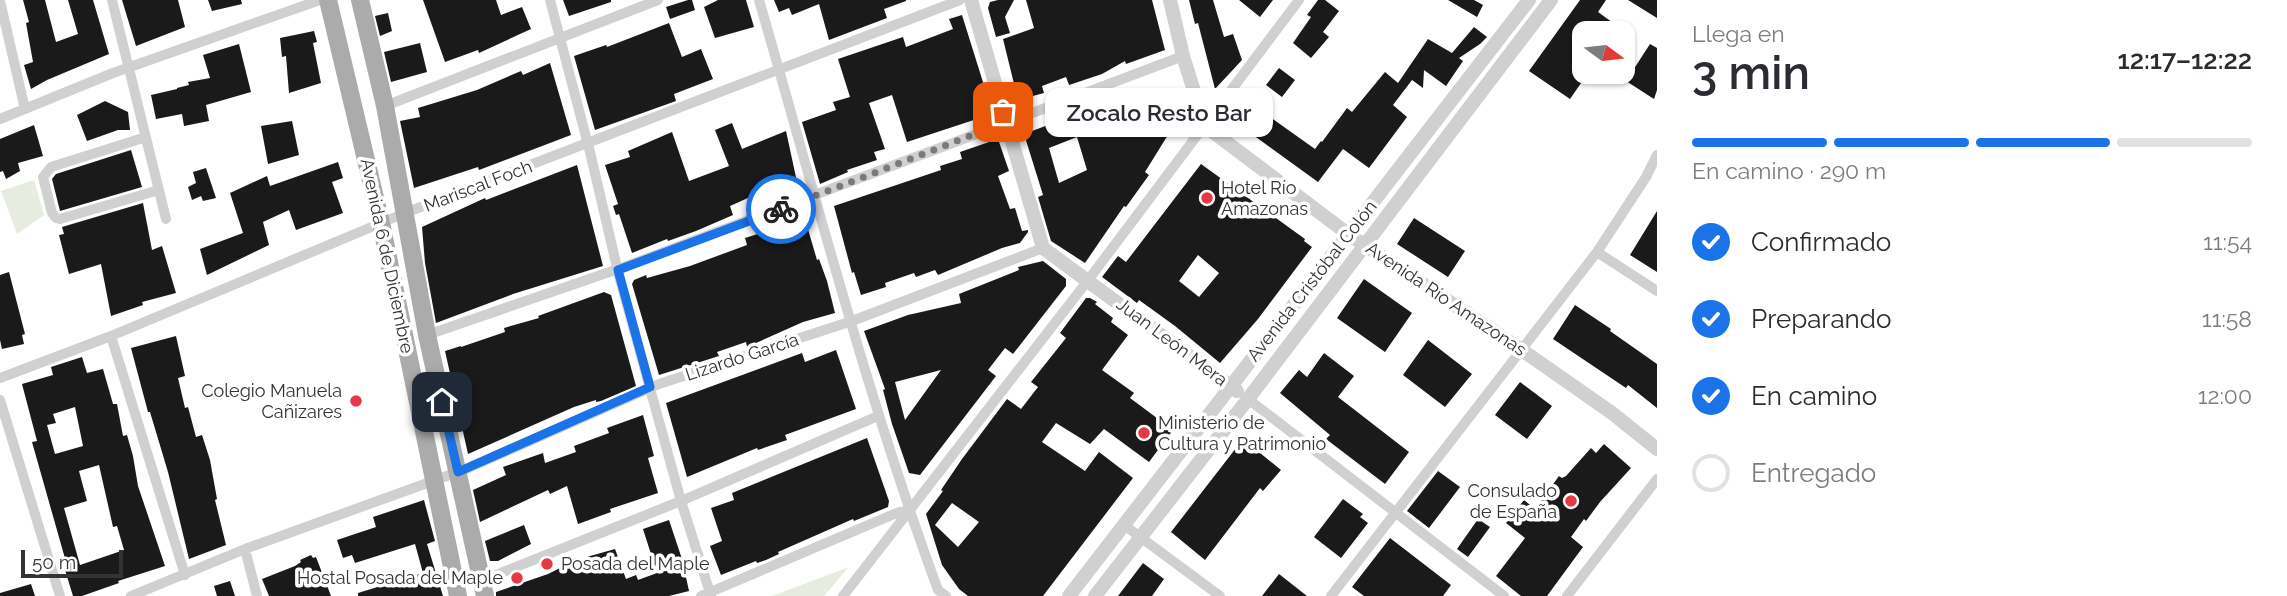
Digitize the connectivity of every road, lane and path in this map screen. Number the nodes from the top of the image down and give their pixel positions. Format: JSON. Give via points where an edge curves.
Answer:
{"nodes":[{"id":1,"x":112,"y":0,"type":"edge"},
{"id":2,"x":320,"y":0,"type":"edge"},
{"id":3,"x":328,"y":0,"type":"edge"},
{"id":4,"x":360,"y":0,"type":"edge"},
{"id":5,"x":550,"y":0,"type":"edge"},
{"id":6,"x":658,"y":0,"type":"edge"},
{"id":7,"x":759,"y":0,"type":"edge"},
{"id":8,"x":960,"y":0,"type":"edge"},
{"id":9,"x":971,"y":0,"type":"edge"},
{"id":10,"x":1170,"y":0,"type":"edge"},
{"id":11,"x":1299,"y":0,"type":"edge"},
{"id":12,"x":1529,"y":0,"type":"edge"},
{"id":13,"x":1551,"y":0,"type":"edge"},
{"id":14,"x":0,"y":1,"type":"edge"},
{"id":15,"x":561,"y":39,"type":"junction"},
{"id":16,"x":1183,"y":56,"type":"junction"},
{"id":17,"x":130,"y":67,"type":"junction"},
{"id":18,"x":780,"y":69,"type":"junction"},
{"id":19,"x":385,"y":106,"type":"junction"},
{"id":20,"x":25,"y":109,"type":"junction"},
{"id":21,"x":0,"y":119,"type":"edge"},
{"id":22,"x":1006,"y":122,"type":"junction"},
{"id":23,"x":1205,"y":126,"type":"junction"},
{"id":24,"x":146,"y":137,"type":"junction"},
{"id":25,"x":588,"y":144,"type":"junction"},
{"id":26,"x":1657,"y":155,"type":"edge"},
{"id":27,"x":1646,"y":177,"type":"junction"},
{"id":28,"x":1657,"y":183,"type":"edge"},
{"id":29,"x":159,"y":190,"type":"junction"},
{"id":30,"x":815,"y":196,"type":"junction"},
{"id":31,"x":405,"y":213,"type":"junction"},
{"id":32,"x":166,"y":219,"type":"dead end"},
{"id":33,"x":381,"y":223,"type":"junction"},
{"id":34,"x":1348,"y":234,"type":"junction"},
{"id":35,"x":1364,"y":244,"type":"junction"},
{"id":36,"x":1043,"y":247,"type":"junction"},
{"id":37,"x":1597,"y":252,"type":"junction"},
{"id":38,"x":618,"y":270,"type":"junction"},
{"id":39,"x":1089,"y":279,"type":"junction"},
{"id":40,"x":1657,"y":290,"type":"edge"},
{"id":41,"x":852,"y":321,"type":"junction"},
{"id":42,"x":427,"y":335,"type":"junction"},
{"id":43,"x":111,"y":336,"type":"junction"},
{"id":44,"x":1522,"y":350,"type":"junction"},
{"id":45,"x":0,"y":378,"type":"edge"},
{"id":46,"x":1231,"y":386,"type":"junction"},
{"id":47,"x":650,"y":387,"type":"junction"},
{"id":48,"x":1248,"y":399,"type":"junction"},
{"id":49,"x":0,"y":400,"type":"edge"},
{"id":50,"x":878,"y":416,"type":"junction"},
{"id":51,"x":1657,"y":449,"type":"edge"},
{"id":52,"x":458,"y":472,"type":"junction"},
{"id":53,"x":1657,"y":479,"type":"edge"},
{"id":54,"x":433,"y":481,"type":"junction"},
{"id":55,"x":681,"y":501,"type":"junction"},
{"id":56,"x":909,"y":511,"type":"junction"},
{"id":57,"x":1396,"y":513,"type":"junction"},
{"id":58,"x":1124,"y":525,"type":"junction"},
{"id":59,"x":1139,"y":537,"type":"junction"},
{"id":60,"x":245,"y":549,"type":"junction"},
{"id":61,"x":185,"y":575,"type":"junction"},
{"id":62,"x":483,"y":589,"type":"edge"},
{"id":63,"x":707,"y":595,"type":"edge"},
{"id":64,"x":60,"y":596,"type":"edge"},
{"id":65,"x":131,"y":596,"type":"edge"},
{"id":66,"x":257,"y":596,"type":"edge"},
{"id":67,"x":458,"y":596,"type":"edge"},
{"id":68,"x":843,"y":596,"type":"edge"},
{"id":69,"x":946,"y":596,"type":"edge"},
{"id":70,"x":1069,"y":596,"type":"edge"},
{"id":71,"x":1095,"y":596,"type":"edge"},
{"id":72,"x":1220,"y":596,"type":"edge"},
{"id":73,"x":1331,"y":596,"type":"edge"},
{"id":74,"x":1504,"y":596,"type":"edge"},
{"id":75,"x":1567,"y":596,"type":"edge"}],
"edges":[{"from":1,"to":17,"type":"street"},
{"from":2,"to":17,"type":"street"},
{"from":3,"to":33,"type":"main road","name":"Avenida 6 de Diciembre"},
{"from":4,"to":19,"type":"main road","name":"Avenida 6 de Diciembre"},
{"from":5,"to":15,"type":"street"},
{"from":6,"to":15,"type":"street"},
{"from":7,"to":18,"type":"street"},
{"from":8,"to":18,"type":"street","name":"Mariscal Foch"},
{"from":9,"to":22,"type":"street"},
{"from":10,"to":16,"type":"street"},
{"from":11,"to":23,"type":"street"},
{"from":12,"to":34,"type":"street","name":"Avenida Cristóbal Colón"},
{"from":13,"to":35,"type":"street","name":"Avenida Cristóbal Colón"},
{"from":14,"to":20,"type":"street"},
{"from":15,"to":19,"type":"street"},
{"from":15,"to":25,"type":"street"},
{"from":16,"to":22,"type":"street"},
{"from":16,"to":23,"type":"street"},
{"from":17,"to":20,"type":"street"},
{"from":17,"to":24,"type":"street"},
{"from":18,"to":25,"type":"street","name":"Mariscal Foch"},
{"from":18,"to":30,"type":"street"},
{"from":19,"to":31,"type":"main road","name":"Avenida 6 de Diciembre"},
{"from":20,"to":21,"type":"street"},
{"from":22,"to":30,"type":"street"},
{"from":22,"to":36,"type":"street"},
{"from":23,"to":34,"type":"street","name":"Avenida Río Amazonas"},
{"from":23,"to":39,"type":"street"},
{"from":24,"to":29,"type":"street"},
{"from":24,"to":29,"type":"street","via":[[51,167],[43,177],[52,213],[60,219]]},
{"from":25,"to":31,"type":"street","name":"Mariscal Foch"},
{"from":25,"to":38,"type":"street"},
{"from":26,"to":27,"type":"street"},
{"from":27,"to":28,"type":"street"},
{"from":27,"to":37,"type":"street"},
{"from":29,"to":32,"type":"street"},
{"from":30,"to":38,"type":"street"},
{"from":30,"to":41,"type":"street"},
{"from":31,"to":33,"type":"street","name":"Mariscal Foch"},
{"from":31,"to":42,"type":"main road","name":"Avenida 6 de Diciembre"},
{"from":33,"to":43,"type":"street","name":"Mariscal Foch"},
{"from":33,"to":54,"type":"main road","name":"Avenida 6 de Diciembre"},
{"from":34,"to":35,"type":"street","name":"Avenida Río Amazonas"},
{"from":34,"to":46,"type":"street","name":"Avenida Cristóbal Colón"},
{"from":35,"to":44,"type":"street","name":"Avenida Río Amazonas"},
{"from":35,"to":48,"type":"street","name":"Avenida Cristóbal Colón"},
{"from":36,"to":39,"type":"street","name":"Juan León Mera"},
{"from":36,"to":41,"type":"street","name":"Lizardo García"},
{"from":37,"to":40,"type":"street"},
{"from":37,"to":44,"type":"street"},
{"from":38,"to":42,"type":"street"},
{"from":38,"to":47,"type":"street"},
{"from":39,"to":46,"type":"street","name":"Juan León Mera"},
{"from":39,"to":56,"type":"street"},
{"from":41,"to":47,"type":"street","name":"Lizardo García"},
{"from":41,"to":50,"type":"street"},
{"from":42,"to":52,"type":"main road","name":"Avenida 6 de Diciembre"},
{"from":43,"to":45,"type":"street","name":"Mariscal Foch"},
{"from":43,"to":61,"type":"street"},
{"from":44,"to":51,"type":"street","name":"Avenida Río Amazonas"},
{"from":44,"to":57,"type":"street"},
{"from":46,"to":48,"type":"street","name":"Juan León Mera"},
{"from":46,"to":58,"type":"street","name":"Avenida Cristóbal Colón"},
{"from":47,"to":52,"type":"street","name":"Lizardo García"},
{"from":47,"to":55,"type":"street"},
{"from":48,"to":57,"type":"street","name":"Juan León Mera"},
{"from":48,"to":59,"type":"street","name":"Avenida Cristóbal Colón"},
{"from":49,"to":64,"type":"street"},
{"from":50,"to":55,"type":"street"},
{"from":50,"to":56,"type":"street"},
{"from":52,"to":54,"type":"street","name":"Lizardo García"},
{"from":52,"to":62,"type":"main road","name":"Avenida 6 de Diciembre"},
{"from":53,"to":75,"type":"street"},
{"from":54,"to":60,"type":"street","name":"Lizardo García"},
{"from":54,"to":67,"type":"main road","name":"Avenida 6 de Diciembre"},
{"from":55,"to":62,"type":"street"},
{"from":55,"to":63,"type":"street"},
{"from":56,"to":63,"type":"street"},
{"from":56,"to":68,"type":"street"},
{"from":56,"to":69,"type":"street","via":[[938,590]]},
{"from":57,"to":73,"type":"street"},
{"from":57,"to":74,"type":"street","name":"Juan León Mera"},
{"from":58,"to":59,"type":"street"},
{"from":58,"to":70,"type":"street","name":"Avenida Cristóbal Colón"},
{"from":59,"to":71,"type":"street","name":"Avenida Cristóbal Colón"},
{"from":59,"to":72,"type":"street"},
{"from":60,"to":61,"type":"street","name":"Lizardo García"},
{"from":60,"to":66,"type":"street"},
{"from":61,"to":65,"type":"street","name":"Lizardo García"}]}
